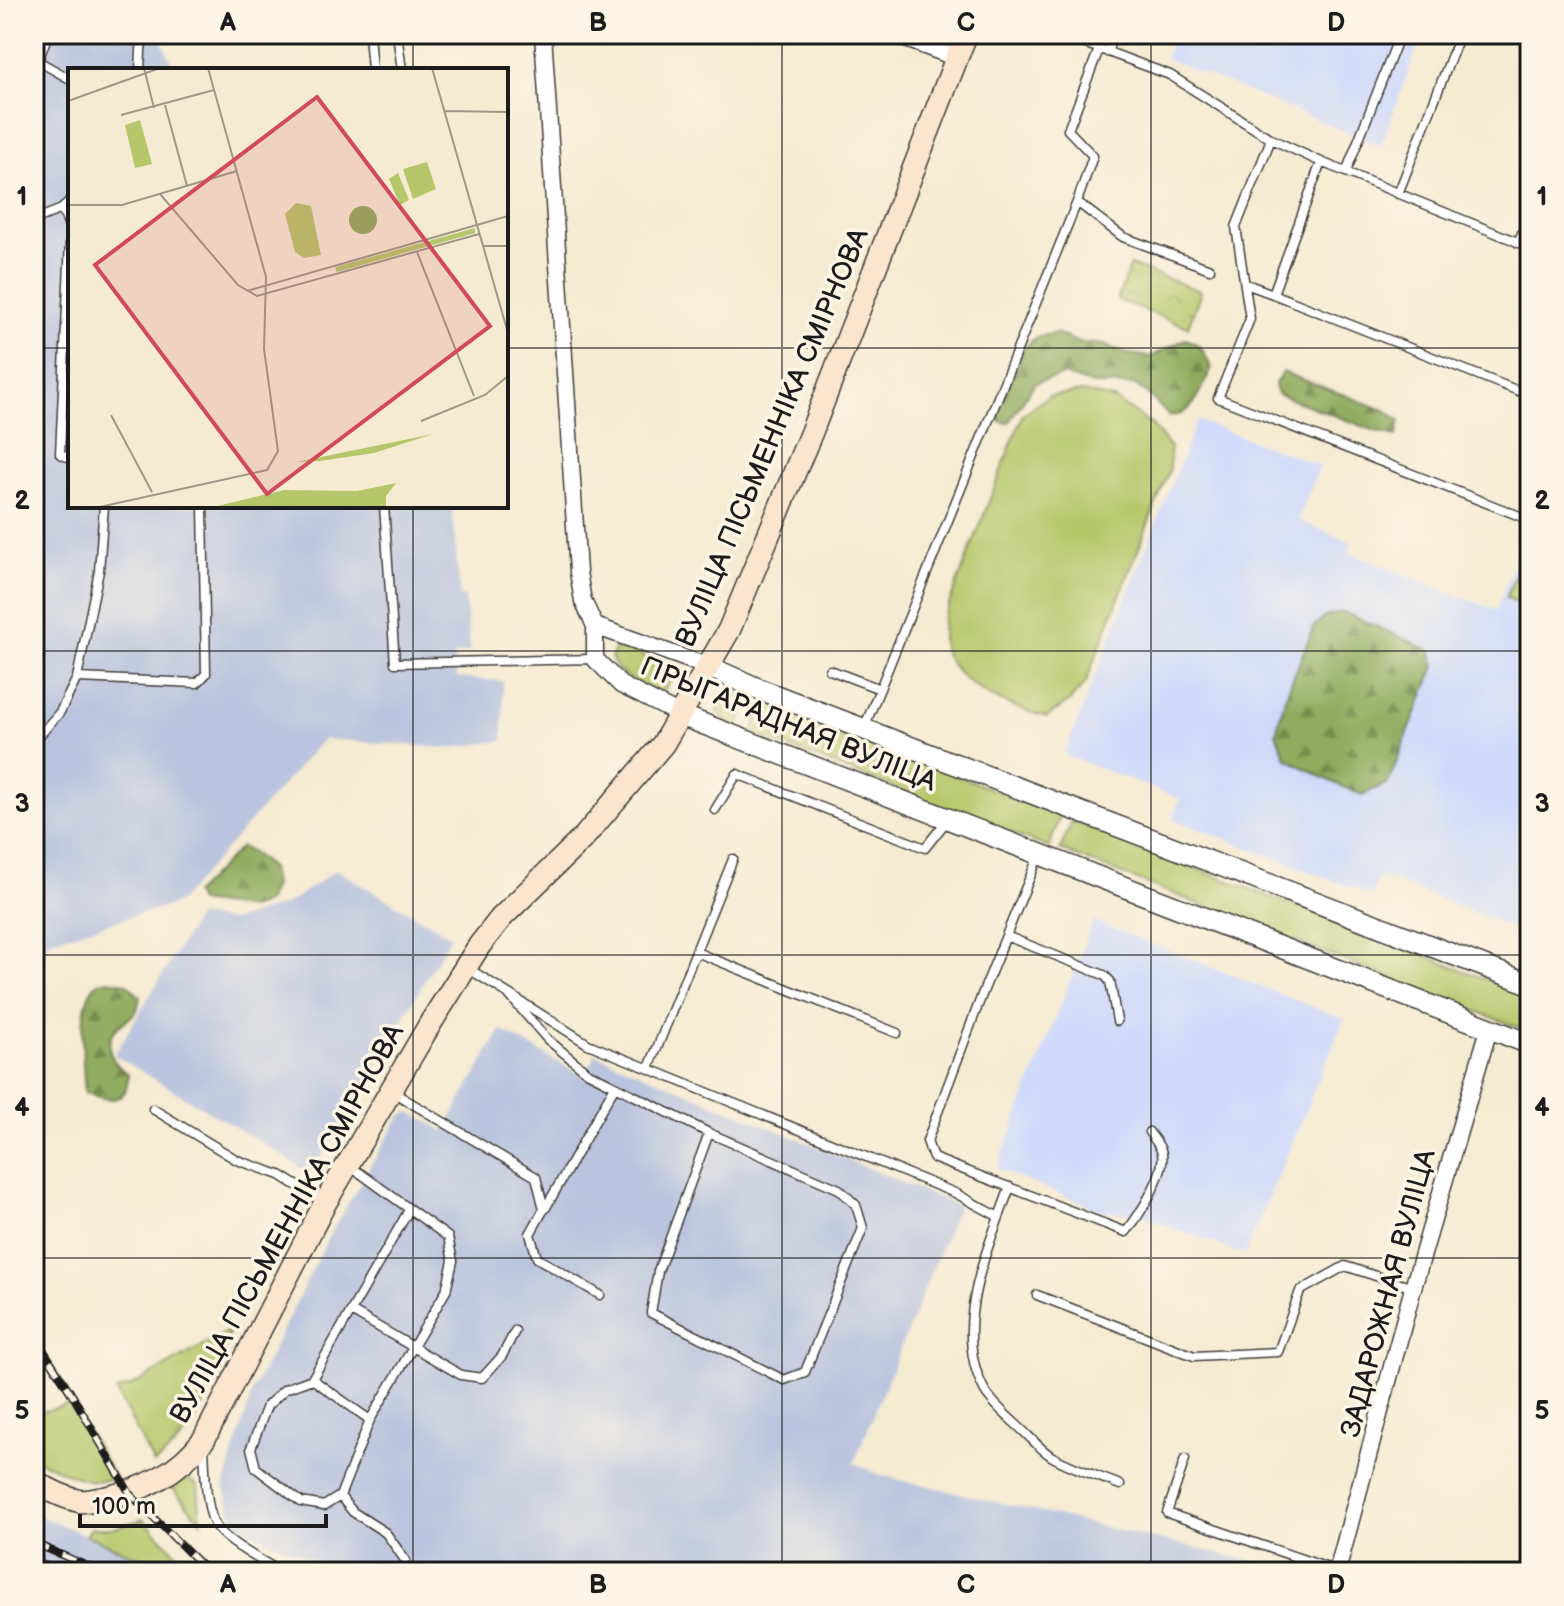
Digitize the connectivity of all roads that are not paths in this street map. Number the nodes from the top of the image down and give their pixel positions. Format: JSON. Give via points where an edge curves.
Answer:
{"nodes":[{"id":1,"x":48,"y":34,"type":"edge"},
{"id":2,"x":142,"y":34,"type":"edge"},
{"id":3,"x":369,"y":34,"type":"edge"},
{"id":4,"x":397,"y":34,"type":"edge"},
{"id":5,"x":543,"y":34,"type":"edge"},
{"id":6,"x":893,"y":34,"type":"edge"},
{"id":7,"x":966,"y":34,"type":"edge"},
{"id":8,"x":1060,"y":34,"type":"edge"},
{"id":9,"x":1114,"y":34,"type":"edge"},
{"id":10,"x":1400,"y":34,"type":"edge"},
{"id":11,"x":1460,"y":34,"type":"edge"},
{"id":12,"x":1103,"y":50,"type":"junction"},
{"id":13,"x":957,"y":58,"type":"junction"},
{"id":14,"x":36,"y":60,"type":"edge"},
{"id":15,"x":140,"y":68,"type":"edge"},
{"id":16,"x":372,"y":68,"type":"edge"},
{"id":17,"x":402,"y":68,"type":"edge"},
{"id":18,"x":68,"y":78,"type":"edge"},
{"id":19,"x":1271,"y":139,"type":"junction"},
{"id":20,"x":1321,"y":162,"type":"junction"},
{"id":21,"x":1346,"y":172,"type":"junction"},
{"id":22,"x":1398,"y":194,"type":"junction"},
{"id":23,"x":68,"y":202,"type":"edge"},
{"id":24,"x":1077,"y":202,"type":"junction"},
{"id":25,"x":62,"y":209,"type":"junction"},
{"id":26,"x":1530,"y":213,"type":"edge"},
{"id":27,"x":34,"y":220,"type":"edge"},
{"id":28,"x":68,"y":223,"type":"edge"},
{"id":29,"x":1518,"y":243,"type":"junction"},
{"id":30,"x":1530,"y":247,"type":"edge"},
{"id":31,"x":1210,"y":269,"type":"dead end"},
{"id":32,"x":68,"y":284,"type":"edge"},
{"id":33,"x":1246,"y":284,"type":"junction"},
{"id":34,"x":1273,"y":294,"type":"junction"},
{"id":35,"x":1521,"y":392,"type":"dead end"},
{"id":36,"x":68,"y":457,"type":"edge"},
{"id":37,"x":104,"y":508,"type":"edge"},
{"id":38,"x":203,"y":508,"type":"edge"},
{"id":39,"x":384,"y":508,"type":"edge"},
{"id":40,"x":1530,"y":520,"type":"edge"},
{"id":41,"x":595,"y":626,"type":"junction"},
{"id":42,"x":595,"y":659,"type":"junction"},
{"id":43,"x":709,"y":667,"type":"junction"},
{"id":44,"x":830,"y":670,"type":"dead end"},
{"id":45,"x":77,"y":678,"type":"junction"},
{"id":46,"x":880,"y":689,"type":"junction"},
{"id":47,"x":680,"y":715,"type":"junction"},
{"id":48,"x":863,"y":729,"type":"junction"},
{"id":49,"x":34,"y":737,"type":"edge"},
{"id":50,"x":715,"y":810,"type":"dead end"},
{"id":51,"x":948,"y":819,"type":"junction"},
{"id":52,"x":1039,"y":854,"type":"junction"},
{"id":53,"x":733,"y":859,"type":"dead end"},
{"id":54,"x":1006,"y":936,"type":"junction"},
{"id":55,"x":696,"y":952,"type":"junction"},
{"id":56,"x":466,"y":966,"type":"junction"},
{"id":57,"x":1530,"y":984,"type":"edge"},
{"id":58,"x":509,"y":995,"type":"junction"},
{"id":59,"x":1117,"y":1021,"type":"dead end"},
{"id":60,"x":1489,"y":1029,"type":"junction"},
{"id":61,"x":897,"y":1033,"type":"dead end"},
{"id":62,"x":1530,"y":1044,"type":"edge"},
{"id":63,"x":649,"y":1068,"type":"junction"},
{"id":64,"x":615,"y":1086,"type":"junction"},
{"id":65,"x":391,"y":1091,"type":"junction"},
{"id":66,"x":153,"y":1109,"type":"dead end"},
{"id":67,"x":1149,"y":1132,"type":"dead end"},
{"id":68,"x":709,"y":1133,"type":"junction"},
{"id":69,"x":347,"y":1166,"type":"junction"},
{"id":70,"x":1010,"y":1187,"type":"junction"},
{"id":71,"x":325,"y":1203,"type":"junction"},
{"id":72,"x":544,"y":1209,"type":"junction"},
{"id":73,"x":409,"y":1210,"type":"junction"},
{"id":74,"x":999,"y":1217,"type":"junction"},
{"id":75,"x":1413,"y":1288,"type":"junction"},
{"id":76,"x":600,"y":1295,"type":"dead end"},
{"id":77,"x":1037,"y":1295,"type":"dead end"},
{"id":78,"x":351,"y":1311,"type":"junction"},
{"id":79,"x":515,"y":1331,"type":"dead end"},
{"id":80,"x":412,"y":1348,"type":"junction"},
{"id":81,"x":312,"y":1379,"type":"junction"},
{"id":82,"x":370,"y":1420,"type":"junction"},
{"id":83,"x":204,"y":1439,"type":"junction"},
{"id":84,"x":1185,"y":1459,"type":"dead end"},
{"id":85,"x":34,"y":1481,"type":"edge"},
{"id":86,"x":1120,"y":1485,"type":"dead end"},
{"id":87,"x":340,"y":1496,"type":"junction"},
{"id":88,"x":405,"y":1560,"type":"dead end"},
{"id":89,"x":282,"y":1572,"type":"edge"},
{"id":90,"x":1337,"y":1572,"type":"edge"}],
"edges":[{"from":1,"to":14,"type":"lane"},
{"from":2,"to":15,"type":"lane"},
{"from":3,"to":16,"type":"lane"},
{"from":4,"to":17,"type":"lane"},
{"from":5,"to":41,"type":"street","via":[[578,572]]},
{"from":6,"to":13,"type":"street"},
{"from":7,"to":13,"type":"main road","name":"ВУЛІЦА ПІСЬМЕННІКА СМІРНОВА"},
{"from":8,"to":12,"type":"lane"},
{"from":9,"to":12,"type":"lane"},
{"from":10,"to":21,"type":"lane"},
{"from":11,"to":22,"type":"lane"},
{"from":12,"to":19,"type":"lane","via":[[1170,75]]},
{"from":12,"to":24,"type":"lane","via":[[1068,130],[1093,156]]},
{"from":13,"to":43,"type":"main road","name":"ВУЛІЦА ПІСЬМЕННІКА СМІРНОВА","via":[[811,433]]},
{"from":14,"to":18,"type":"lane"},
{"from":19,"to":20,"type":"lane"},
{"from":19,"to":33,"type":"lane","via":[[1236,227]]},
{"from":20,"to":21,"type":"lane"},
{"from":20,"to":34,"type":"lane"},
{"from":21,"to":22,"type":"lane"},
{"from":22,"to":29,"type":"lane"},
{"from":23,"to":25,"type":"lane"},
{"from":24,"to":31,"type":"lane","via":[[1123,237]]},
{"from":24,"to":46,"type":"lane"},
{"from":25,"to":27,"type":"lane"},
{"from":25,"to":28,"type":"lane"},
{"from":26,"to":29,"type":"lane"},
{"from":29,"to":30,"type":"lane"},
{"from":32,"to":36,"type":"lane","via":[[60,454]]},
{"from":33,"to":34,"type":"lane"},
{"from":33,"to":40,"type":"lane","via":[[1250,319],[1218,398]]},
{"from":34,"to":35,"type":"lane"},
{"from":37,"to":45,"type":"lane","via":[[99,571]]},
{"from":38,"to":45,"type":"lane","via":[[206,674],[197,683]]},
{"from":39,"to":42,"type":"lane","via":[[395,663]]},
{"from":41,"to":42,"type":"street"},
{"from":41,"to":43,"type":"street","name":"ПРЫГАРАДНАЯ ВУЛІЦА"},
{"from":42,"to":47,"type":"street","name":"ПРЫГАРАДНАЯ ВУЛІЦА","via":[[621,685]]},
{"from":43,"to":47,"type":"main road","name":"ВУЛІЦА ПІСЬМЕННІКА СМІРНОВА"},
{"from":43,"to":48,"type":"street","name":"ПРЫГАРАДНАЯ ВУЛІЦА"},
{"from":44,"to":46,"type":"lane"},
{"from":45,"to":49,"type":"lane","via":[[60,712]]},
{"from":46,"to":48,"type":"lane"},
{"from":47,"to":51,"type":"street","name":"ПРЫГАРАДНАЯ ВУЛІЦА"},
{"from":47,"to":56,"type":"main road","name":"ВУЛІЦА ПІСЬМЕННІКА СМІРНОВА","via":[[663,744],[584,837],[501,918]]},
{"from":48,"to":57,"type":"street","name":"ПРЫГАРАДНАЯ ВУЛІЦА"},
{"from":50,"to":51,"type":"lane","via":[[737,774],[925,848]]},
{"from":51,"to":52,"type":"street","name":"ПРЫГАРАДНАЯ ВУЛІЦА"},
{"from":52,"to":54,"type":"lane"},
{"from":52,"to":60,"type":"street","name":"ПРЫГАРАДНАЯ ВУЛІЦА"},
{"from":53,"to":55,"type":"lane"},
{"from":54,"to":59,"type":"lane","via":[[1104,975],[1110,981]]},
{"from":54,"to":70,"type":"lane","via":[[927,1141],[933,1158]]},
{"from":55,"to":61,"type":"lane"},
{"from":55,"to":63,"type":"lane"},
{"from":56,"to":58,"type":"lane"},
{"from":56,"to":65,"type":"main road","name":"ВУЛІЦА ПІСЬМЕННІКА СМІРНОВА"},
{"from":58,"to":63,"type":"lane","via":[[588,1044]]},
{"from":58,"to":64,"type":"lane","via":[[547,1039],[587,1072]]},
{"from":60,"to":62,"type":"street","name":"ПРЫГАРАДНАЯ ВУЛІЦА"},
{"from":60,"to":75,"type":"street","name":"ЗАДАРОЖНАЯ ВУЛІЦА"},
{"from":63,"to":74,"type":"lane","via":[[955,1193]]},
{"from":64,"to":68,"type":"lane"},
{"from":64,"to":72,"type":"lane"},
{"from":65,"to":69,"type":"main road","name":"ВУЛІЦА ПІСЬМЕННІКА СМІРНОВА"},
{"from":65,"to":72,"type":"lane","via":[[536,1177]]},
{"from":66,"to":71,"type":"lane","via":[[237,1160],[280,1175]]},
{"from":67,"to":70,"type":"lane","via":[[1161,1149],[1162,1163],[1140,1215],[1126,1232]]},
{"from":68,"to":68,"type":"lane","via":[[839,1189],[856,1205],[863,1228],[805,1372],[784,1380],[651,1313],[658,1271]]},
{"from":69,"to":71,"type":"main road","name":"ВУЛІЦА ПІСЬМЕННІКА СМІРНОВА"},
{"from":69,"to":73,"type":"lane"},
{"from":70,"to":74,"type":"lane"},
{"from":71,"to":83,"type":"main road","name":"ВУЛІЦА ПІСЬМЕННІКА СМІРНОВА"},
{"from":72,"to":76,"type":"lane","via":[[530,1234],[537,1258]]},
{"from":73,"to":78,"type":"lane"},
{"from":73,"to":80,"type":"lane","via":[[448,1237],[453,1261],[446,1291]]},
{"from":74,"to":86,"type":"lane","via":[[979,1268],[972,1312],[972,1344],[986,1391],[1050,1456]]},
{"from":75,"to":77,"type":"lane","via":[[1345,1266],[1300,1291],[1278,1352],[1194,1356]]},
{"from":75,"to":90,"type":"street","name":"ЗАДАРОЖНАЯ ВУЛІЦА"},
{"from":78,"to":80,"type":"lane"},
{"from":78,"to":81,"type":"lane"},
{"from":79,"to":80,"type":"lane","via":[[482,1378],[461,1375]]},
{"from":80,"to":82,"type":"lane"},
{"from":81,"to":82,"type":"lane"},
{"from":81,"to":87,"type":"lane","via":[[285,1389],[267,1406],[251,1448],[256,1468],[301,1502],[324,1506]]},
{"from":82,"to":87,"type":"lane"},
{"from":83,"to":85,"type":"main road","name":"ВУЛІЦА ПІСЬМЕННІКА СМІРНОВА","via":[[155,1482],[130,1494],[82,1502]]},
{"from":83,"to":89,"type":"lane","via":[[216,1526],[249,1554]]},
{"from":84,"to":90,"type":"lane","via":[[1167,1513]]},
{"from":87,"to":88,"type":"lane","via":[[353,1512],[386,1533]]}]}
